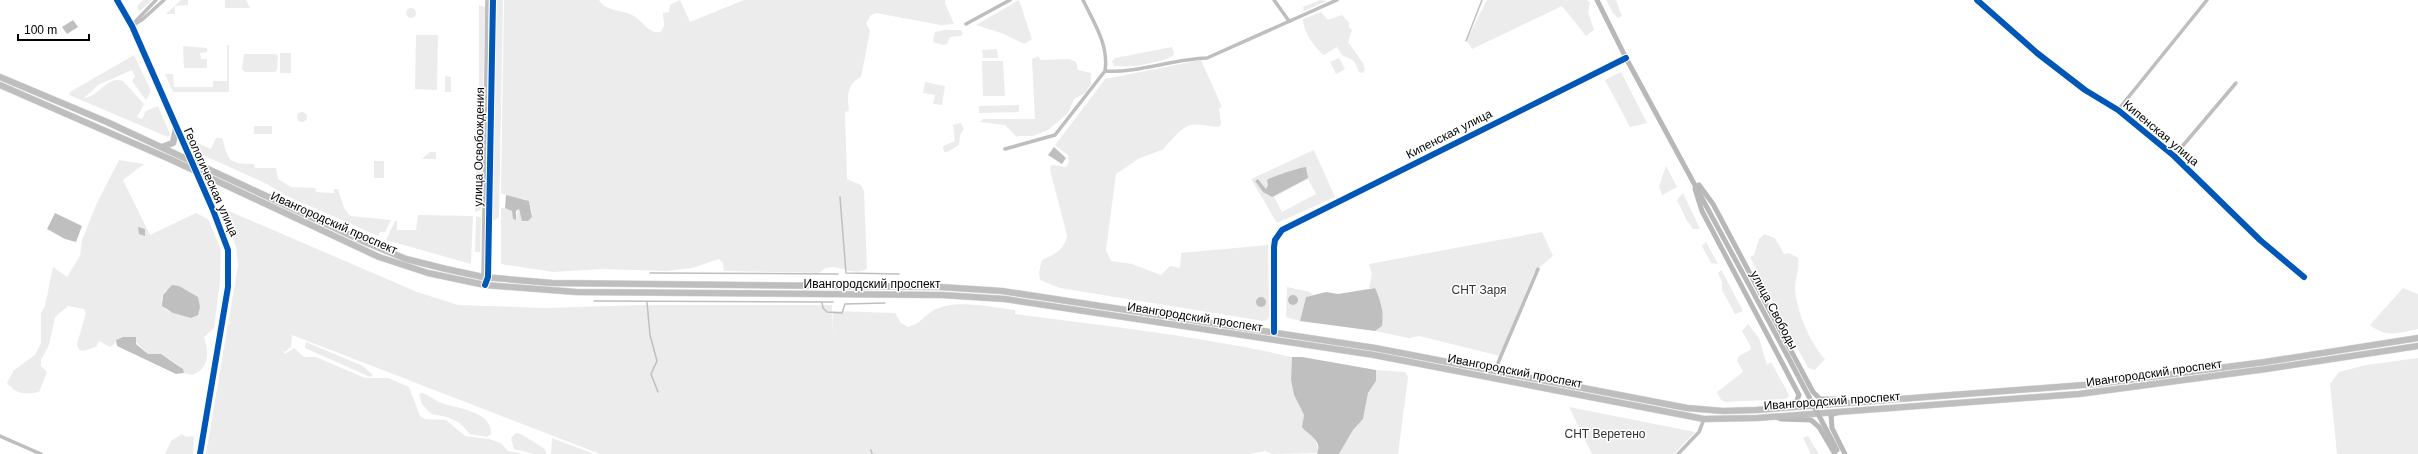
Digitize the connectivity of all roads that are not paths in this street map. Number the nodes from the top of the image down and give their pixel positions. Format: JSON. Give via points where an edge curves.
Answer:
{"nodes":[{"id":1,"x":117,"y":0,"type":"edge"},
{"id":2,"x":156,"y":0,"type":"edge"},
{"id":3,"x":164,"y":0,"type":"edge"},
{"id":4,"x":488,"y":0,"type":"edge"},
{"id":5,"x":493,"y":0,"type":"edge"},
{"id":6,"x":1010,"y":0,"type":"edge"},
{"id":7,"x":1083,"y":0,"type":"edge"},
{"id":8,"x":1274,"y":0,"type":"edge"},
{"id":9,"x":1337,"y":0,"type":"edge"},
{"id":10,"x":1597,"y":0,"type":"edge"},
{"id":11,"x":1977,"y":0,"type":"edge"},
{"id":12,"x":2207,"y":0,"type":"edge"},
{"id":13,"x":1289,"y":21,"type":"junction"},
{"id":14,"x":966,"y":24,"type":"dead end"},
{"id":15,"x":132,"y":26,"type":"junction"},
{"id":16,"x":1626,"y":58,"type":"junction"},
{"id":17,"x":1105,"y":71,"type":"junction"},
{"id":18,"x":0,"y":77,"type":"edge"},
{"id":19,"x":2236,"y":83,"type":"dead end"},
{"id":20,"x":0,"y":85,"type":"edge"},
{"id":21,"x":2118,"y":110,"type":"junction"},
{"id":22,"x":176,"y":129,"type":"junction"},
{"id":23,"x":161,"y":147,"type":"junction"},
{"id":24,"x":1005,"y":149,"type":"dead end"},
{"id":25,"x":2174,"y":156,"type":"junction"},
{"id":26,"x":190,"y":160,"type":"junction"},
{"id":27,"x":195,"y":171,"type":"junction"},
{"id":28,"x":1691,"y":175,"type":"junction"},
{"id":29,"x":1538,"y":269,"type":"dead end"},
{"id":30,"x":485,"y":277,"type":"junction"},
{"id":31,"x":2304,"y":277,"type":"dead end"},
{"id":32,"x":485,"y":285,"type":"junction"},
{"id":33,"x":1274,"y":332,"type":"junction"},
{"id":34,"x":2418,"y":338,"type":"edge"},
{"id":35,"x":2418,"y":346,"type":"edge"},
{"id":36,"x":1495,"y":370,"type":"junction"},
{"id":37,"x":1841,"y":404,"type":"junction"},
{"id":38,"x":1772,"y":408,"type":"junction"},
{"id":39,"x":1855,"y":410,"type":"junction"},
{"id":40,"x":1775,"y":416,"type":"junction"},
{"id":41,"x":1704,"y":419,"type":"junction"},
{"id":42,"x":0,"y":436,"type":"edge"},
{"id":43,"x":1837,"y":453,"type":"edge"},
{"id":44,"x":41,"y":454,"type":"edge"},
{"id":45,"x":200,"y":454,"type":"edge"},
{"id":46,"x":1678,"y":454,"type":"edge"},
{"id":47,"x":1845,"y":454,"type":"edge"}],
"edges":[{"from":1,"to":15,"type":"street","name":"Геологическая улица"},
{"from":2,"to":15,"type":"street"},
{"from":3,"to":15,"type":"street"},
{"from":4,"to":30,"type":"street","name":"улица Освобождения"},
{"from":5,"to":30,"type":"street","name":"улица Освобождения"},
{"from":6,"to":14,"type":"street"},
{"from":7,"to":17,"type":"street","via":[[1103,41],[1107,60]]},
{"from":8,"to":13,"type":"street"},
{"from":9,"to":13,"type":"street"},
{"from":10,"to":16,"type":"main road","name":"улица Свободы"},
{"from":11,"to":21,"type":"street","name":"Кипенская улица","via":[[2037,53],[2085,90]]},
{"from":12,"to":21,"type":"street"},
{"from":13,"to":17,"type":"street","via":[[1207,58],[1185,59],[1120,72]]},
{"from":15,"to":22,"type":"street","name":"Геологическая улица"},
{"from":16,"to":28,"type":"main road","name":"улица Свободы"},
{"from":16,"to":33,"type":"street","name":"Кипенская улица","via":[[1282,230],[1274,240]]},
{"from":17,"to":24,"type":"street","via":[[1055,135]]},
{"from":18,"to":23,"type":"highway","name":"Ивангородский проспект"},
{"from":19,"to":25,"type":"street"},
{"from":20,"to":27,"type":"highway","name":"Ивангородский проспект"},
{"from":21,"to":25,"type":"street","name":"Кипенская улица"},
{"from":22,"to":23,"type":"highway","via":[[173,143]]},
{"from":22,"to":26,"type":"street","name":"Геологическая улица"},
{"from":23,"to":26,"type":"highway","name":"Ивангородский проспект"},
{"from":25,"to":31,"type":"street","name":"Кипенская улица","via":[[2260,240]]},
{"from":26,"to":27,"type":"street","name":"Геологическая улица"},
{"from":26,"to":30,"type":"highway","name":"Ивангородский проспект","via":[[406,259]]},
{"from":27,"to":32,"type":"highway","name":"Ивангородский проспект","via":[[379,257],[428,273]]},
{"from":27,"to":45,"type":"street","name":"Геологическая улица","via":[[222,231],[230,259],[227,294]]},
{"from":28,"to":37,"type":"main road","name":"улица Свободы","via":[[1714,204],[1813,392],[1820,399],[1836,400]]},
{"from":28,"to":38,"type":"main road","name":"улица Свободы","via":[[1702,210],[1799,395],[1794,404]]},
{"from":28,"to":43,"type":"main road","name":"улица Свободы","bridge":true},
{"from":29,"to":36,"type":"street"},
{"from":30,"to":32,"type":"street","name":"улица Освобождения"},
{"from":30,"to":33,"type":"highway","name":"Ивангородский проспект","via":[[552,283],[985,289]]},
{"from":32,"to":41,"type":"highway","name":"Ивангородский проспект","via":[[576,292],[942,295],[999,298],[1374,355]]},
{"from":33,"to":36,"type":"highway","name":"Ивангородский проспект"},
{"from":34,"to":37,"type":"highway","name":"Ивангородский проспект","via":[[2096,384]]},
{"from":35,"to":39,"type":"highway","name":"Ивангородский проспект","via":[[2079,394]]},
{"from":36,"to":38,"type":"highway","name":"Ивангородский проспект","via":[[1687,408],[1722,411]]},
{"from":37,"to":38,"type":"highway","name":"Ивангородский проспект"},
{"from":39,"to":40,"type":"highway","name":"Ивангородский проспект"},
{"from":39,"to":47,"type":"main road","via":[[1834,413],[1830,419]]},
{"from":40,"to":41,"type":"highway","name":"Ивангородский проспект"},
{"from":40,"to":43,"type":"main road","name":"улица Свободы","via":[[1781,420],[1811,420]]},
{"from":41,"to":46,"type":"street","via":[[1698,432]]},
{"from":42,"to":44,"type":"street"}]}
